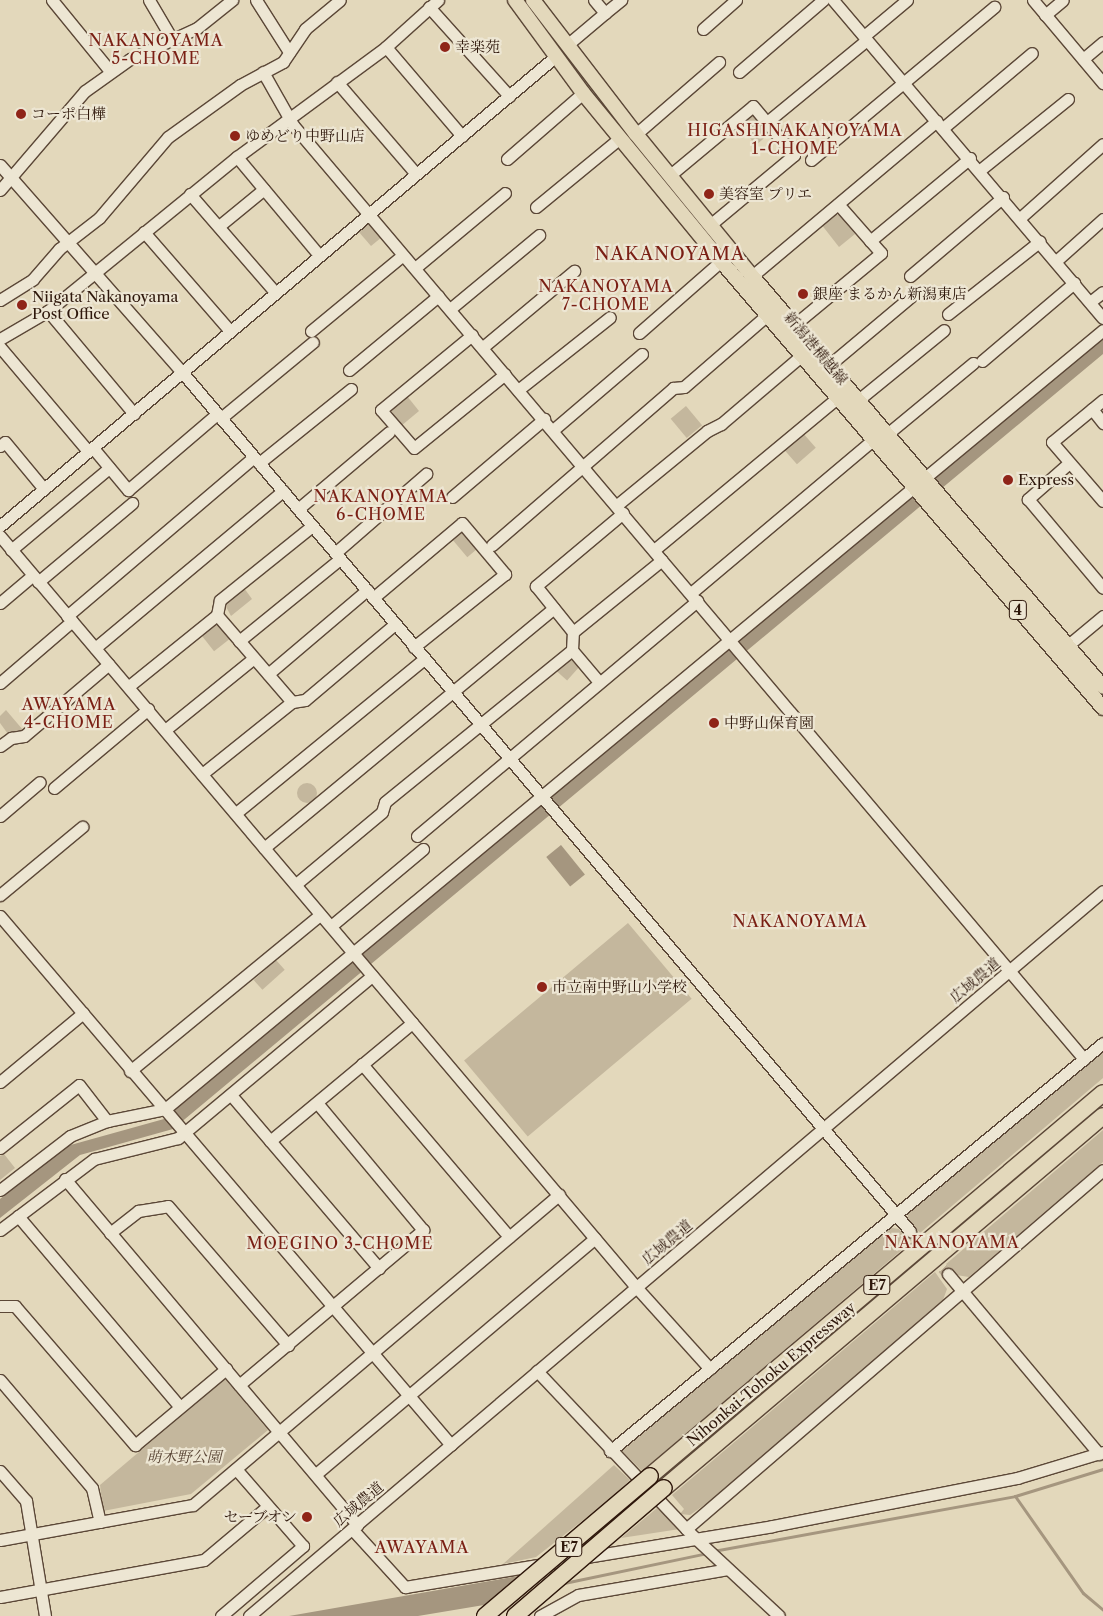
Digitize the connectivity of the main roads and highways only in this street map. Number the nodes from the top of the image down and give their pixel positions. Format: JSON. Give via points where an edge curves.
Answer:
{"nodes":[{"id":1,"x":515,"y":0,"type":"edge"},
{"id":2,"x":533,"y":0,"type":"edge"},
{"id":3,"x":879,"y":438,"type":"junction"},
{"id":4,"x":937,"y":506,"type":"junction"},
{"id":5,"x":1103,"y":687,"type":"edge"},
{"id":6,"x":1103,"y":708,"type":"edge"},
{"id":7,"x":1103,"y":1093,"type":"edge"},
{"id":8,"x":1103,"y":1116,"type":"edge"},
{"id":9,"x":485,"y":1616,"type":"edge"},
{"id":10,"x":515,"y":1616,"type":"edge"}],
"edges":[{"from":1,"to":3,"type":"main road","name":"新潟港横越線","number":"4","via":[[583,93],[721,261],[837,398]]},
{"from":2,"to":3,"type":"main road","name":"新潟港横越線","number":"4","via":[[636,134],[857,401]]},
{"from":3,"to":4,"type":"main road","name":"新潟港横越線","number":"4"},
{"from":4,"to":5,"type":"main road","name":"新潟港横越線","number":"4"},
{"from":4,"to":6,"type":"main road","name":"新潟港横越線","number":"4"},
{"from":7,"to":9,"type":"highway","name":"Nihonkai-Tohoku Expressway","number":"E7","bridge":true},
{"from":8,"to":10,"type":"highway","name":"Nihonkai-Tohoku Expressway","number":"E7","bridge":true}]}
